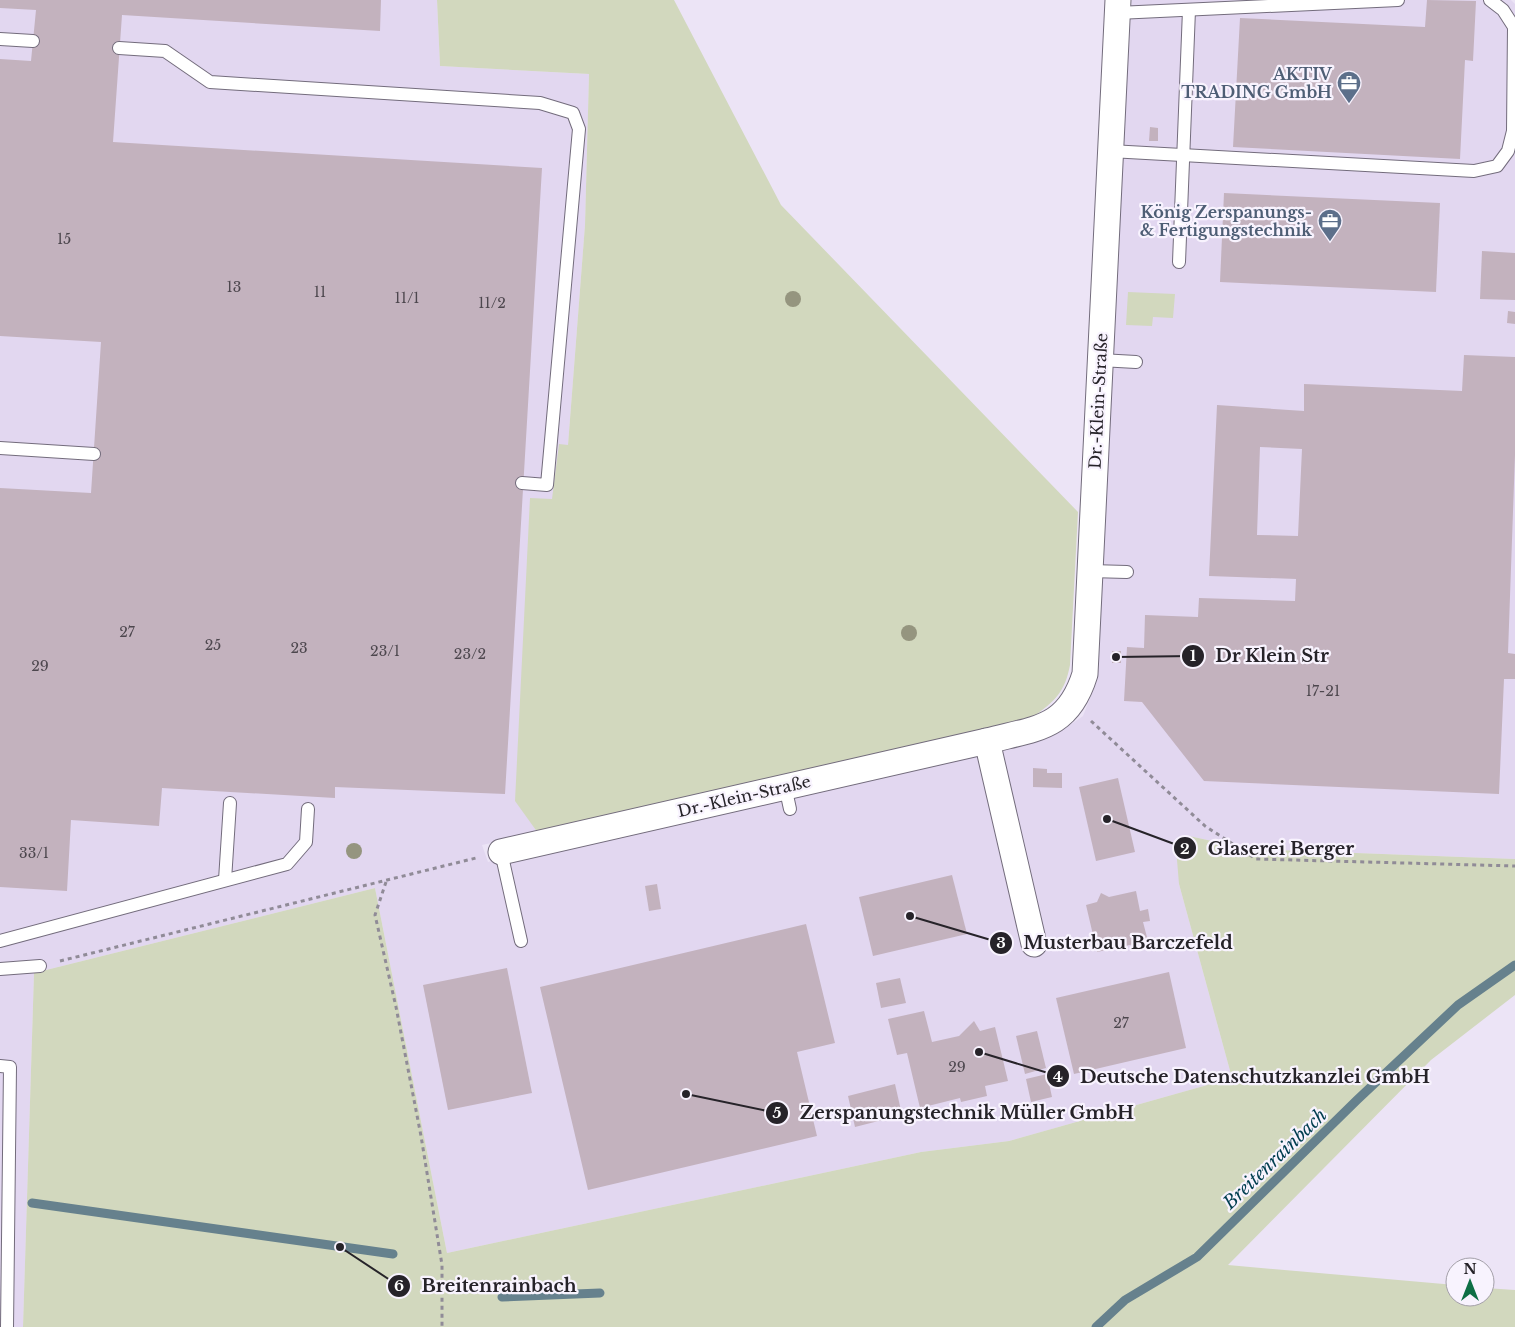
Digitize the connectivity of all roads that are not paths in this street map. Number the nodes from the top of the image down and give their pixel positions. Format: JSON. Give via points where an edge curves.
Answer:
{"nodes":[{"id":1,"x":1398,"y":0,"type":"edge"},
{"id":2,"x":1490,"y":0,"type":"edge"},
{"id":3,"x":1117,"y":6,"type":"edge"},
{"id":4,"x":1189,"y":10,"type":"junction"},
{"id":5,"x":0,"y":39,"type":"edge"},
{"id":6,"x":33,"y":41,"type":"dead end"},
{"id":7,"x":119,"y":48,"type":"dead end"},
{"id":8,"x":1110,"y":151,"type":"junction"},
{"id":9,"x":1184,"y":156,"type":"junction"},
{"id":10,"x":1179,"y":262,"type":"dead end"},
{"id":11,"x":1100,"y":360,"type":"junction"},
{"id":12,"x":1136,"y":362,"type":"dead end"},
{"id":13,"x":0,"y":448,"type":"edge"},
{"id":14,"x":94,"y":454,"type":"dead end"},
{"id":15,"x":522,"y":483,"type":"dead end"},
{"id":16,"x":1090,"y":571,"type":"junction"},
{"id":17,"x":1127,"y":572,"type":"dead end"},
{"id":18,"x":987,"y":741,"type":"junction"},
{"id":19,"x":230,"y":803,"type":"dead end"},
{"id":20,"x":308,"y":808,"type":"dead end"},
{"id":21,"x":501,"y":852,"type":"joint"},
{"id":22,"x":226,"y":880,"type":"junction"},
{"id":23,"x":0,"y":941,"type":"edge"},
{"id":24,"x":521,"y":941,"type":"dead end"},
{"id":25,"x":1034,"y":944,"type":"dead end"},
{"id":26,"x":40,"y":966,"type":"road end"},
{"id":27,"x":0,"y":969,"type":"edge"},
{"id":28,"x":0,"y":1066,"type":"edge"},
{"id":29,"x":7,"y":1327,"type":"edge"}],
"edges":[{"from":1,"to":4,"type":"lane"},
{"from":2,"to":9,"type":"lane","via":[[1503,10],[1514,28],[1513,131],[1508,151],[1497,166],[1474,171]]},
{"from":3,"to":4,"type":"lane"},
{"from":3,"to":8,"type":"street","name":"Dr.-Klein-Straße"},
{"from":4,"to":9,"type":"lane"},
{"from":5,"to":6,"type":"lane"},
{"from":7,"to":15,"type":"lane","via":[[165,51],[210,82],[540,103],[573,114],[580,129],[547,485]]},
{"from":8,"to":9,"type":"lane"},
{"from":8,"to":11,"type":"street","name":"Dr.-Klein-Straße"},
{"from":9,"to":10,"type":"lane"},
{"from":11,"to":12,"type":"lane"},
{"from":11,"to":16,"type":"street","name":"Dr.-Klein-Straße"},
{"from":13,"to":14,"type":"lane"},
{"from":16,"to":17,"type":"lane"},
{"from":16,"to":18,"type":"street","name":"Dr.-Klein-Straße","via":[[1085,674],[1073,704],[1061,716],[1041,727]]},
{"from":18,"to":21,"type":"street","name":"Dr.-Klein-Straße","via":[[788,797]]},
{"from":18,"to":25,"type":"street"},
{"from":19,"to":22,"type":"lane"},
{"from":20,"to":22,"type":"lane","via":[[306,842],[287,864]]},
{"from":21,"to":24,"type":"lane"},
{"from":22,"to":23,"type":"lane"},
{"from":26,"to":27,"type":"lane"},
{"from":28,"to":29,"type":"lane","via":[[10,1068]]}]}
